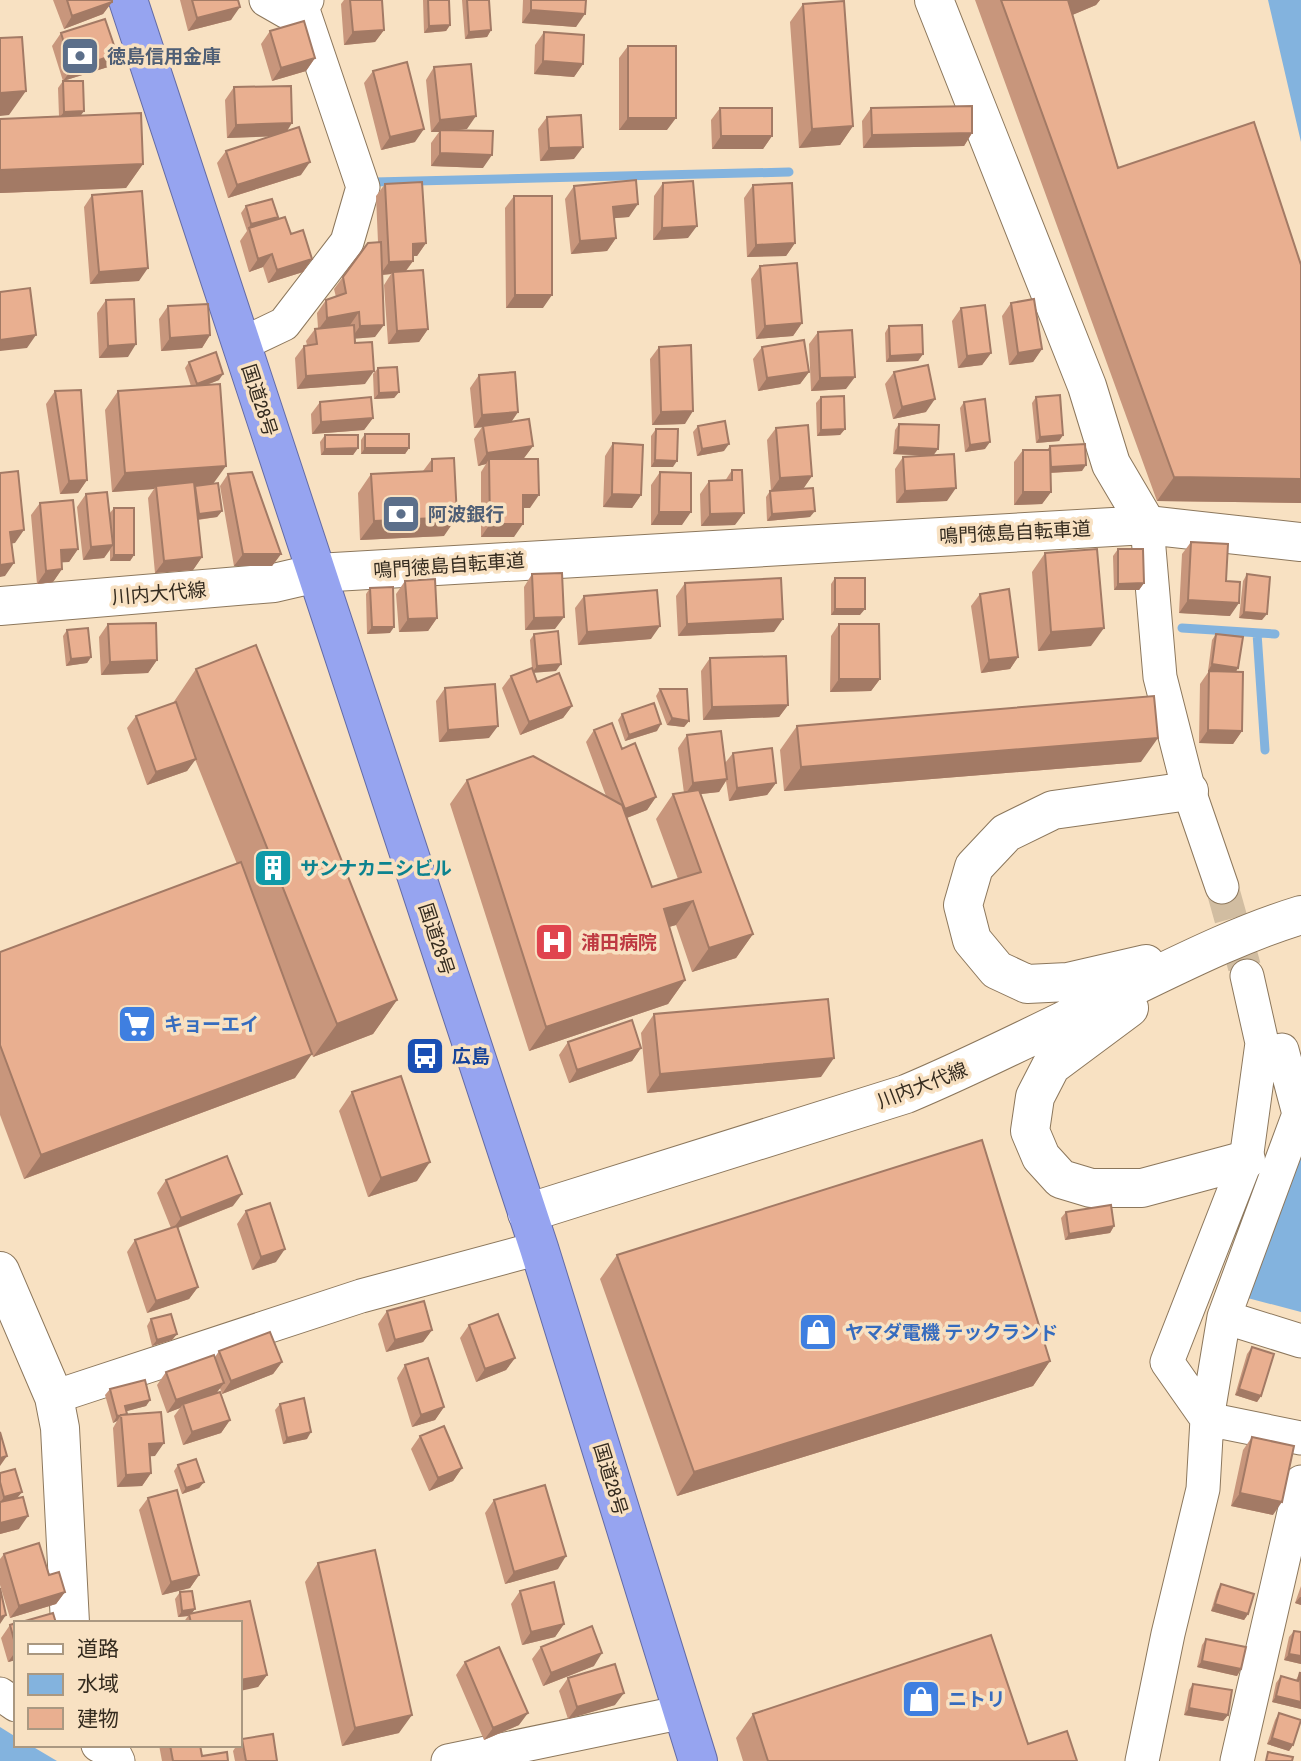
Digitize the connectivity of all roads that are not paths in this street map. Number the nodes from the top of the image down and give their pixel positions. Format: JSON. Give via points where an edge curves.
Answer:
{"nodes":[{"id":1,"x":128,"y":0,"type":"edge"},
{"id":2,"x":266,"y":0,"type":"edge"},
{"id":3,"x":934,"y":0,"type":"edge"},
{"id":4,"x":304,"y":2,"type":"edge"},
{"id":5,"x":242,"y":344,"type":"junction"},
{"id":6,"x":1147,"y":525,"type":"junction"},
{"id":7,"x":1301,"y":542,"type":"edge"},
{"id":8,"x":317,"y":573,"type":"junction"},
{"id":9,"x":0,"y":606,"type":"edge"},
{"id":10,"x":1189,"y":791,"type":"junction"},
{"id":11,"x":1222,"y":887,"type":"tunnel mouth"},
{"id":12,"x":1301,"y":915,"type":"edge"},
{"id":13,"x":1206,"y":951,"type":"junction"},
{"id":14,"x":1247,"y":976,"type":"tunnel mouth"},
{"id":15,"x":1282,"y":1050,"type":"dead end"},
{"id":16,"x":1245,"y":1160,"type":"junction"},
{"id":17,"x":527,"y":1213,"type":"junction"},
{"id":18,"x":539,"y":1248,"type":"junction"},
{"id":19,"x":0,"y":1271,"type":"edge"},
{"id":20,"x":1224,"y":1317,"type":"junction"},
{"id":21,"x":1301,"y":1341,"type":"edge"},
{"id":22,"x":54,"y":1396,"type":"junction"},
{"id":23,"x":1207,"y":1419,"type":"junction"},
{"id":24,"x":1301,"y":1438,"type":"edge"},
{"id":25,"x":1301,"y":1482,"type":"edge"},
{"id":26,"x":70,"y":1621,"type":"edge"},
{"id":27,"x":683,"y":1712,"type":"junction"},
{"id":28,"x":102,"y":1747,"type":"edge"},
{"id":29,"x":118,"y":1761,"type":"edge"},
{"id":30,"x":448,"y":1761,"type":"edge"},
{"id":31,"x":698,"y":1761,"type":"edge"},
{"id":32,"x":1142,"y":1761,"type":"edge"},
{"id":33,"x":1237,"y":1761,"type":"edge"}],
"edges":[{"from":1,"to":5,"type":"highway","name":"国道28号"},
{"from":2,"to":4,"type":"street","via":[[287,12]]},
{"from":3,"to":6,"type":"main road","via":[[1087,386],[1111,464]]},
{"from":4,"to":5,"type":"street","via":[[363,187],[346,242],[284,324]]},
{"from":5,"to":8,"type":"highway","name":"国道28号"},
{"from":6,"to":7,"type":"main road","name":"鳴門徳島自転車道"},
{"from":6,"to":8,"type":"main road","name":"鳴門徳島自転車道"},
{"from":6,"to":10,"type":"street","via":[[1160,677]]},
{"from":8,"to":9,"type":"main road","name":"川内大代線","via":[[274,583]]},
{"from":8,"to":17,"type":"highway","name":"国道28号"},
{"from":10,"to":11,"type":"street"},
{"from":10,"to":13,"type":"main road","via":[[1053,810],[1006,833],[974,867],[963,905],[972,940],[997,970],[1027,984],[1068,982]]},
{"from":12,"to":13,"type":"main road","name":"川内大代線"},
{"from":13,"to":16,"type":"main road","via":[[1051,1066],[1035,1097],[1030,1131],[1041,1157],[1060,1179],[1091,1188],[1142,1188]]},
{"from":13,"to":17,"type":"main road","name":"川内大代線","via":[[906,1094]]},
{"from":14,"to":16,"type":"street","via":[[1262,1044]]},
{"from":15,"to":20,"type":"street","via":[[1299,1114]]},
{"from":16,"to":23,"type":"street","via":[[1167,1362]]},
{"from":17,"to":18,"type":"highway","name":"国道28号"},
{"from":18,"to":22,"type":"street","via":[[361,1296]]},
{"from":18,"to":27,"type":"highway","name":"国道28号"},
{"from":19,"to":22,"type":"main road"},
{"from":20,"to":21,"type":"street"},
{"from":20,"to":23,"type":"street"},
{"from":22,"to":26,"type":"main road","via":[[61,1428]]},
{"from":23,"to":24,"type":"street"},
{"from":23,"to":32,"type":"street","via":[[1203,1489]]},
{"from":25,"to":33,"type":"street"},
{"from":27,"to":30,"type":"street"},
{"from":27,"to":31,"type":"highway","name":"国道28号"},
{"from":28,"to":29,"type":"street"}]}
